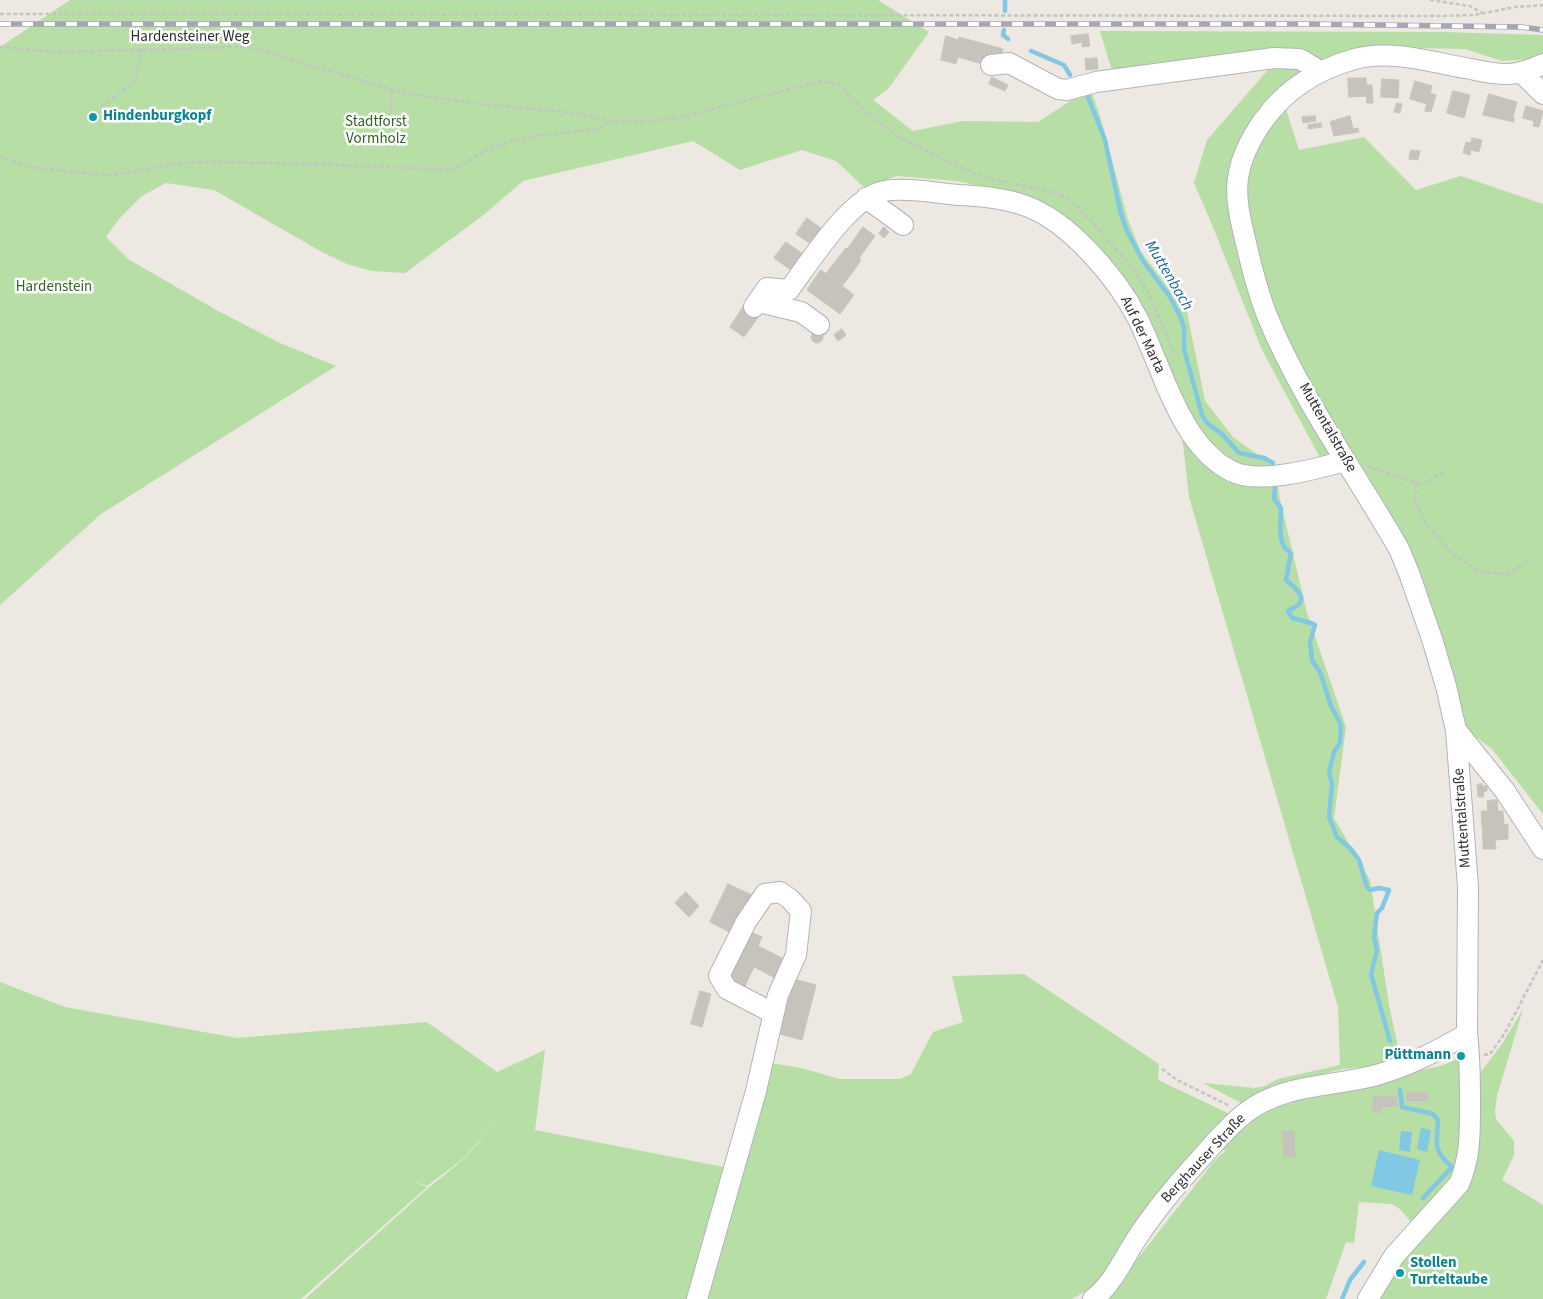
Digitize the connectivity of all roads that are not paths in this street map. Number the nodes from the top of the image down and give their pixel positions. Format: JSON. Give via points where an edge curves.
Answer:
{"nodes":[{"id":1,"x":1543,"y":64,"type":"edge"},
{"id":2,"x":991,"y":65,"type":"dead end"},
{"id":3,"x":1320,"y":71,"type":"junction"},
{"id":4,"x":1521,"y":72,"type":"junction"},
{"id":5,"x":1543,"y":94,"type":"edge"},
{"id":6,"x":866,"y":198,"type":"junction"},
{"id":7,"x":903,"y":225,"type":"dead end"},
{"id":8,"x":819,"y":325,"type":"dead end"},
{"id":9,"x":1346,"y":463,"type":"junction"},
{"id":10,"x":1456,"y":730,"type":"junction"},
{"id":11,"x":1543,"y":849,"type":"edge"},
{"id":12,"x":773,"y":1013,"type":"junction"},
{"id":13,"x":1467,"y":1034,"type":"junction"},
{"id":14,"x":697,"y":1299,"type":"edge"},
{"id":15,"x":1093,"y":1299,"type":"edge"},
{"id":16,"x":1368,"y":1299,"type":"edge"}],
"edges":[{"from":1,"to":4,"type":"street","name":"Muttentalstraße"},
{"from":2,"to":3,"type":"street","via":[[1009,63],[1058,89],[1066,90],[1096,82],[1287,57],[1300,59]]},
{"from":3,"to":4,"type":"street","name":"Muttentalstraße","via":[[1344,62],[1379,56],[1404,57],[1499,74]]},
{"from":3,"to":9,"type":"street","name":"Muttentalstraße","via":[[1281,99],[1256,133],[1241,165],[1238,206],[1251,265],[1268,318],[1295,374]]},
{"from":4,"to":5,"type":"street"},
{"from":6,"to":7,"type":"street"},
{"from":6,"to":8,"type":"street","name":"Auf der Marta","via":[[847,214],[789,290],[767,288],[756,305],[801,312]]},
{"from":6,"to":9,"type":"street","name":"Auf der Marta","via":[[885,190],[897,190],[974,196],[1007,201],[1036,211],[1075,238],[1112,279],[1139,320],[1181,415],[1196,439],[1216,460],[1232,472],[1253,476],[1293,473]]},
{"from":9,"to":10,"type":"street","name":"Muttentalstraße","via":[[1385,525],[1409,573],[1446,686]]},
{"from":10,"to":11,"type":"street","via":[[1505,791]]},
{"from":10,"to":13,"type":"street","name":"Muttentalstraße","via":[[1468,886]]},
{"from":12,"to":12,"type":"street","via":[[727,989],[719,976],[746,922],[765,894],[780,892],[801,911],[796,955]]},
{"from":12,"to":14,"type":"street","via":[[756,1091]]},
{"from":13,"to":15,"type":"street","name":"Berghauser Straße","via":[[1403,1067],[1280,1094],[1244,1114],[1166,1197],[1113,1277]]},
{"from":13,"to":16,"type":"street","name":"Muttentalstraße","via":[[1470,1145],[1464,1172],[1452,1194],[1394,1256]]}]}
